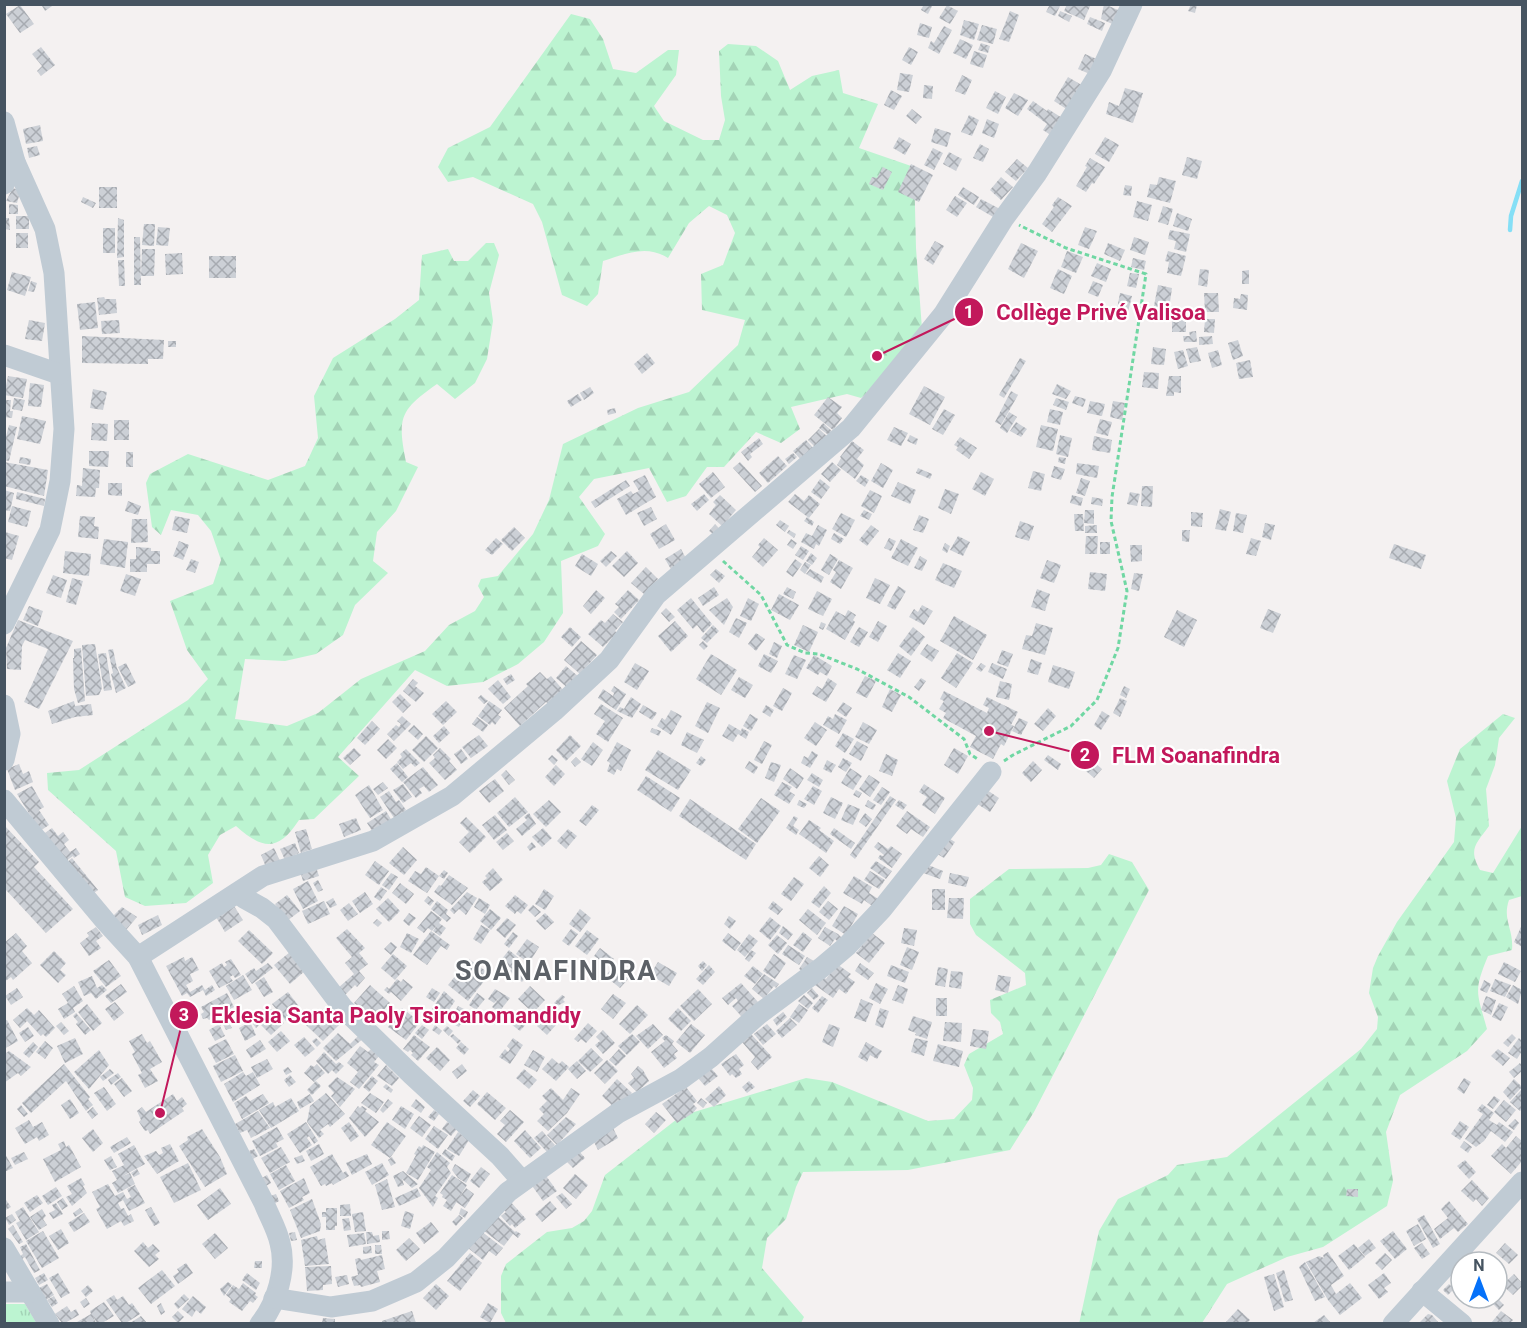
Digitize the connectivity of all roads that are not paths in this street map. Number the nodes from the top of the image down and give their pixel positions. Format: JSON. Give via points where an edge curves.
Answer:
{"nodes":[{"id":1,"x":1132,"y":4,"type":"edge"},
{"id":2,"x":4,"y":122,"type":"edge"},
{"id":3,"x":15,"y":162,"type":"junction"},
{"id":4,"x":4,"y":184,"type":"edge"},
{"id":5,"x":4,"y":355,"type":"edge"},
{"id":6,"x":60,"y":374,"type":"junction"},
{"id":7,"x":4,"y":624,"type":"edge"},
{"id":8,"x":4,"y":705,"type":"edge"},
{"id":9,"x":4,"y":760,"type":"edge"},
{"id":10,"x":990,"y":772,"type":"road end"},
{"id":11,"x":4,"y":800,"type":"edge"},
{"id":12,"x":244,"y":898,"type":"dead end"},
{"id":13,"x":138,"y":957,"type":"junction"},
{"id":14,"x":522,"y":1181,"type":"junction"},
{"id":15,"x":1522,"y":1182,"type":"edge"},
{"id":16,"x":4,"y":1248,"type":"edge"},
{"id":17,"x":1422,"y":1291,"type":"junction"},
{"id":18,"x":4,"y":1292,"type":"edge"},
{"id":19,"x":30,"y":1292,"type":"junction"},
{"id":20,"x":274,"y":1298,"type":"junction"},
{"id":21,"x":49,"y":1323,"type":"edge"},
{"id":22,"x":260,"y":1323,"type":"edge"},
{"id":23,"x":1393,"y":1323,"type":"edge"},
{"id":24,"x":1462,"y":1323,"type":"edge"}],
"edges":[{"from":1,"to":13,"type":"street","via":[[1101,71],[943,315],[851,428],[656,595],[609,660],[452,796],[373,840],[262,876]]},
{"from":2,"to":3,"type":"street"},
{"from":3,"to":4,"type":"street"},
{"from":3,"to":6,"type":"street","via":[[45,229],[54,273]]},
{"from":5,"to":6,"type":"street"},
{"from":6,"to":7,"type":"street","via":[[64,429],[60,481],[50,530]]},
{"from":8,"to":9,"type":"street","via":[[10,734]]},
{"from":10,"to":14,"type":"street","via":[[882,909],[847,946],[681,1079],[618,1113]]},
{"from":11,"to":13,"type":"street"},
{"from":12,"to":14,"type":"street","via":[[276,920],[343,1008]]},
{"from":13,"to":20,"type":"street","via":[[264,1203],[280,1243],[283,1269]]},
{"from":14,"to":20,"type":"street","via":[[446,1258],[416,1282],[372,1301],[331,1306]]},
{"from":15,"to":17,"type":"street"},
{"from":16,"to":19,"type":"street"},
{"from":17,"to":23,"type":"street"},
{"from":17,"to":24,"type":"street"},
{"from":18,"to":19,"type":"street"},
{"from":19,"to":21,"type":"street"},
{"from":20,"to":22,"type":"street"}]}
